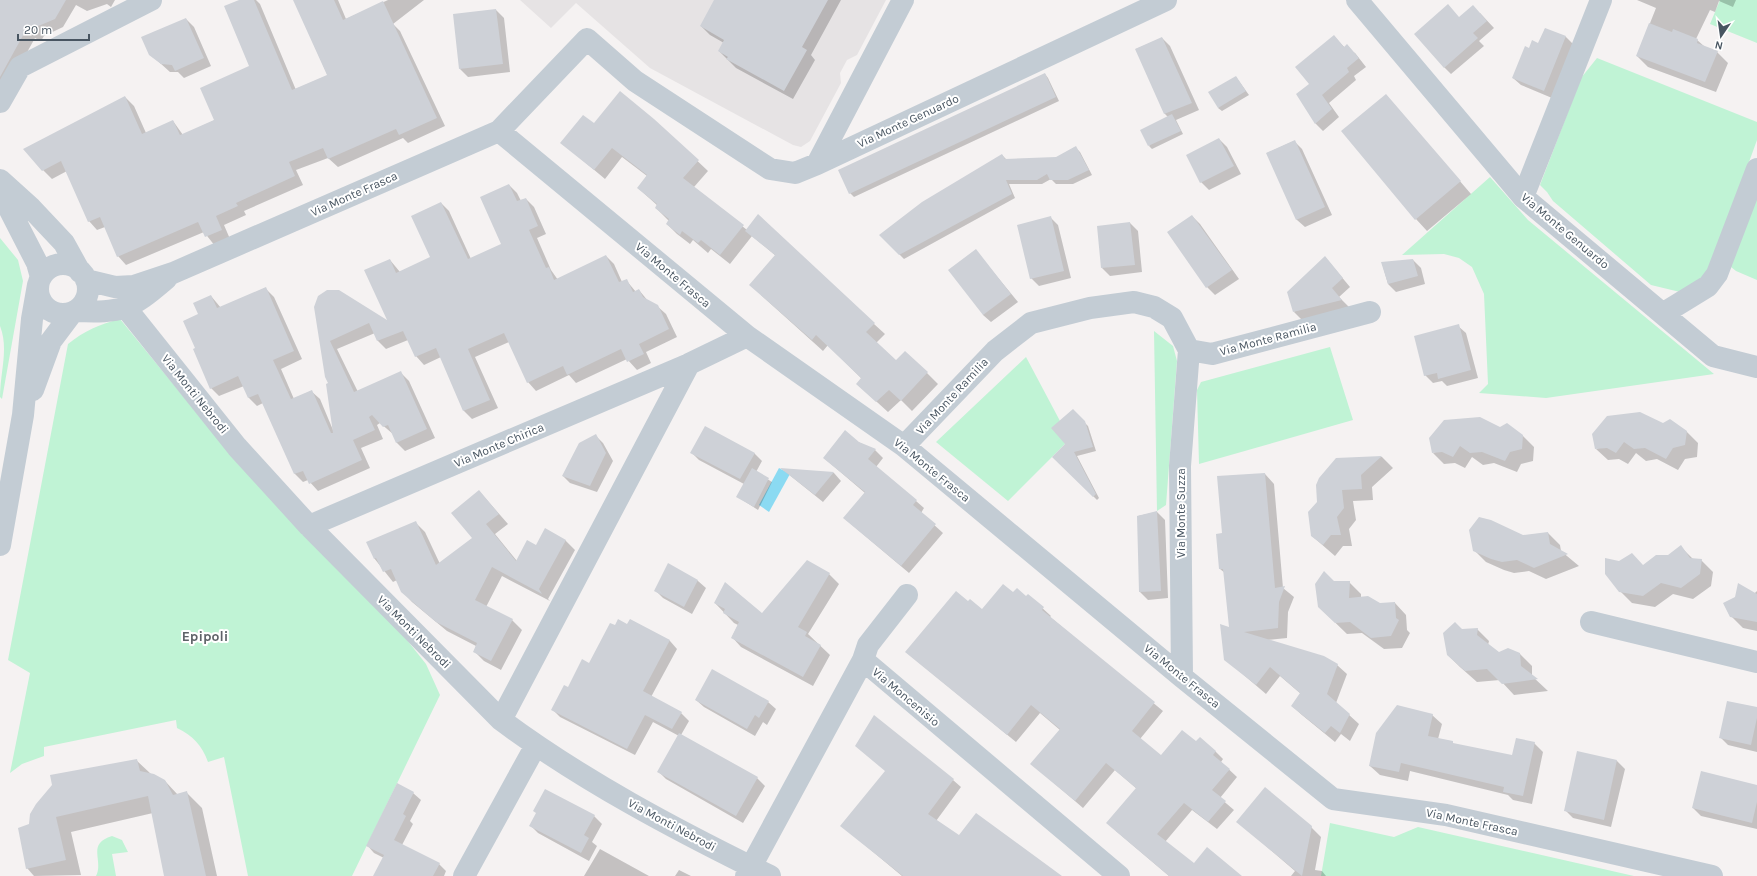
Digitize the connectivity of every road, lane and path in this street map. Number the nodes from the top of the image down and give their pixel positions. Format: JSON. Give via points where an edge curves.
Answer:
{"nodes":[{"id":1,"x":151,"y":0,"type":"edge"},
{"id":2,"x":903,"y":0,"type":"edge"},
{"id":3,"x":1166,"y":0,"type":"edge"},
{"id":4,"x":1601,"y":0,"type":"edge"},
{"id":5,"x":1365,"y":4,"type":"edge"},
{"id":6,"x":0,"y":102,"type":"edge"},
{"id":7,"x":499,"y":131,"type":"junction"},
{"id":8,"x":817,"y":164,"type":"junction"},
{"id":9,"x":1757,"y":169,"type":"edge"},
{"id":10,"x":0,"y":180,"type":"edge"},
{"id":11,"x":0,"y":191,"type":"edge"},
{"id":12,"x":1523,"y":197,"type":"junction"},
{"id":13,"x":173,"y":273,"type":"junction"},
{"id":14,"x":83,"y":276,"type":"junction"},
{"id":15,"x":39,"y":281,"type":"junction"},
{"id":16,"x":126,"y":308,"type":"junction"},
{"id":17,"x":73,"y":312,"type":"junction"},
{"id":18,"x":1370,"y":312,"type":"dead end"},
{"id":19,"x":1664,"y":313,"type":"junction"},
{"id":20,"x":747,"y":336,"type":"junction"},
{"id":21,"x":1189,"y":350,"type":"junction"},
{"id":22,"x":689,"y":364,"type":"junction"},
{"id":23,"x":1757,"y":367,"type":"edge"},
{"id":24,"x":23,"y":415,"type":"junction"},
{"id":25,"x":904,"y":446,"type":"junction"},
{"id":26,"x":308,"y":526,"type":"junction"},
{"id":27,"x":0,"y":546,"type":"edge"},
{"id":28,"x":908,"y":595,"type":"dead end"},
{"id":29,"x":1591,"y":622,"type":"dead end"},
{"id":30,"x":863,"y":660,"type":"junction"},
{"id":31,"x":1757,"y":662,"type":"edge"},
{"id":32,"x":1182,"y":677,"type":"junction"},
{"id":33,"x":501,"y":720,"type":"junction"},
{"id":34,"x":536,"y":746,"type":"junction"},
{"id":35,"x":748,"y":871,"type":"edge"},
{"id":36,"x":464,"y":876,"type":"edge"},
{"id":37,"x":770,"y":876,"type":"edge"},
{"id":38,"x":1119,"y":876,"type":"edge"},
{"id":39,"x":1712,"y":876,"type":"edge"}],
"edges":[{"from":1,"to":6,"type":"street","via":[[20,67]]},
{"from":2,"to":8,"type":"street"},
{"from":3,"to":8,"type":"street","name":"Via Monte Genuardo"},
{"from":4,"to":12,"type":"street"},
{"from":5,"to":12,"type":"street","name":"Via Monte Genuardo"},
{"from":7,"to":8,"type":"street","name":"Via Monte Genuardo","via":[[587,39],[635,81],[770,169],[795,173]]},
{"from":7,"to":13,"type":"street","name":"Via Monte Frasca"},
{"from":7,"to":20,"type":"street","name":"Via Monte Frasca"},
{"from":9,"to":19,"type":"street","via":[[1717,274],[1708,286]]},
{"from":10,"to":14,"type":"street","via":[[64,243]]},
{"from":11,"to":15,"type":"street","via":[[38,263]]},
{"from":12,"to":19,"type":"street","name":"Via Monte Genuardo"},
{"from":13,"to":14,"type":"street","via":[[134,286],[115,287]]},
{"from":13,"to":16,"type":"street","via":[[144,298]]},
{"from":14,"to":15,"type":"street","via":[[74,267],[59,265],[52,267]]},
{"from":14,"to":17,"type":"street","via":[[87,294],[80,307]]},
{"from":15,"to":17,"type":"street","via":[[38,293],[44,306],[57,314]]},
{"from":15,"to":24,"type":"street","via":[[32,319]]},
{"from":16,"to":17,"type":"street","via":[[108,312]]},
{"from":16,"to":26,"type":"street","name":"Via Monti Nebrodi","via":[[237,447]]},
{"from":17,"to":24,"type":"street","via":[[51,341]]},
{"from":18,"to":21,"type":"street","name":"Via Monte Ramilia","via":[[1212,354]]},
{"from":19,"to":23,"type":"street","name":"Via Monte Genuardo","via":[[1713,356]]},
{"from":20,"to":22,"type":"street","name":"Via Monte Chirica"},
{"from":20,"to":25,"type":"street","name":"Via Monte Frasca"},
{"from":21,"to":25,"type":"street","name":"Via Monte Ramilia","via":[[1172,318],[1154,307],[1134,302],[1090,308],[1030,323],[995,351]]},
{"from":21,"to":32,"type":"street","name":"Via Monte Suzza","via":[[1180,466]]},
{"from":22,"to":26,"type":"street","name":"Via Monte Chirica"},
{"from":22,"to":33,"type":"street"},
{"from":24,"to":27,"type":"street"},
{"from":25,"to":32,"type":"street","name":"Via Monte Frasca"},
{"from":26,"to":33,"type":"street","name":"Via Monti Nebrodi"},
{"from":28,"to":30,"type":"street","via":[[868,645]]},
{"from":29,"to":31,"type":"street"},
{"from":30,"to":35,"type":"street","name":"Via Moncenisio"},
{"from":30,"to":38,"type":"street","name":"Via Moncenisio"},
{"from":32,"to":39,"type":"street","name":"Via Monte Frasca","via":[[1333,799],[1446,815]]},
{"from":33,"to":34,"type":"street","name":"Via Monti Nebrodi"},
{"from":34,"to":35,"type":"street","name":"Via Monti Nebrodi"},
{"from":34,"to":36,"type":"street"},
{"from":35,"to":37,"type":"street","name":"Via Monti Nebrodi"}]}
